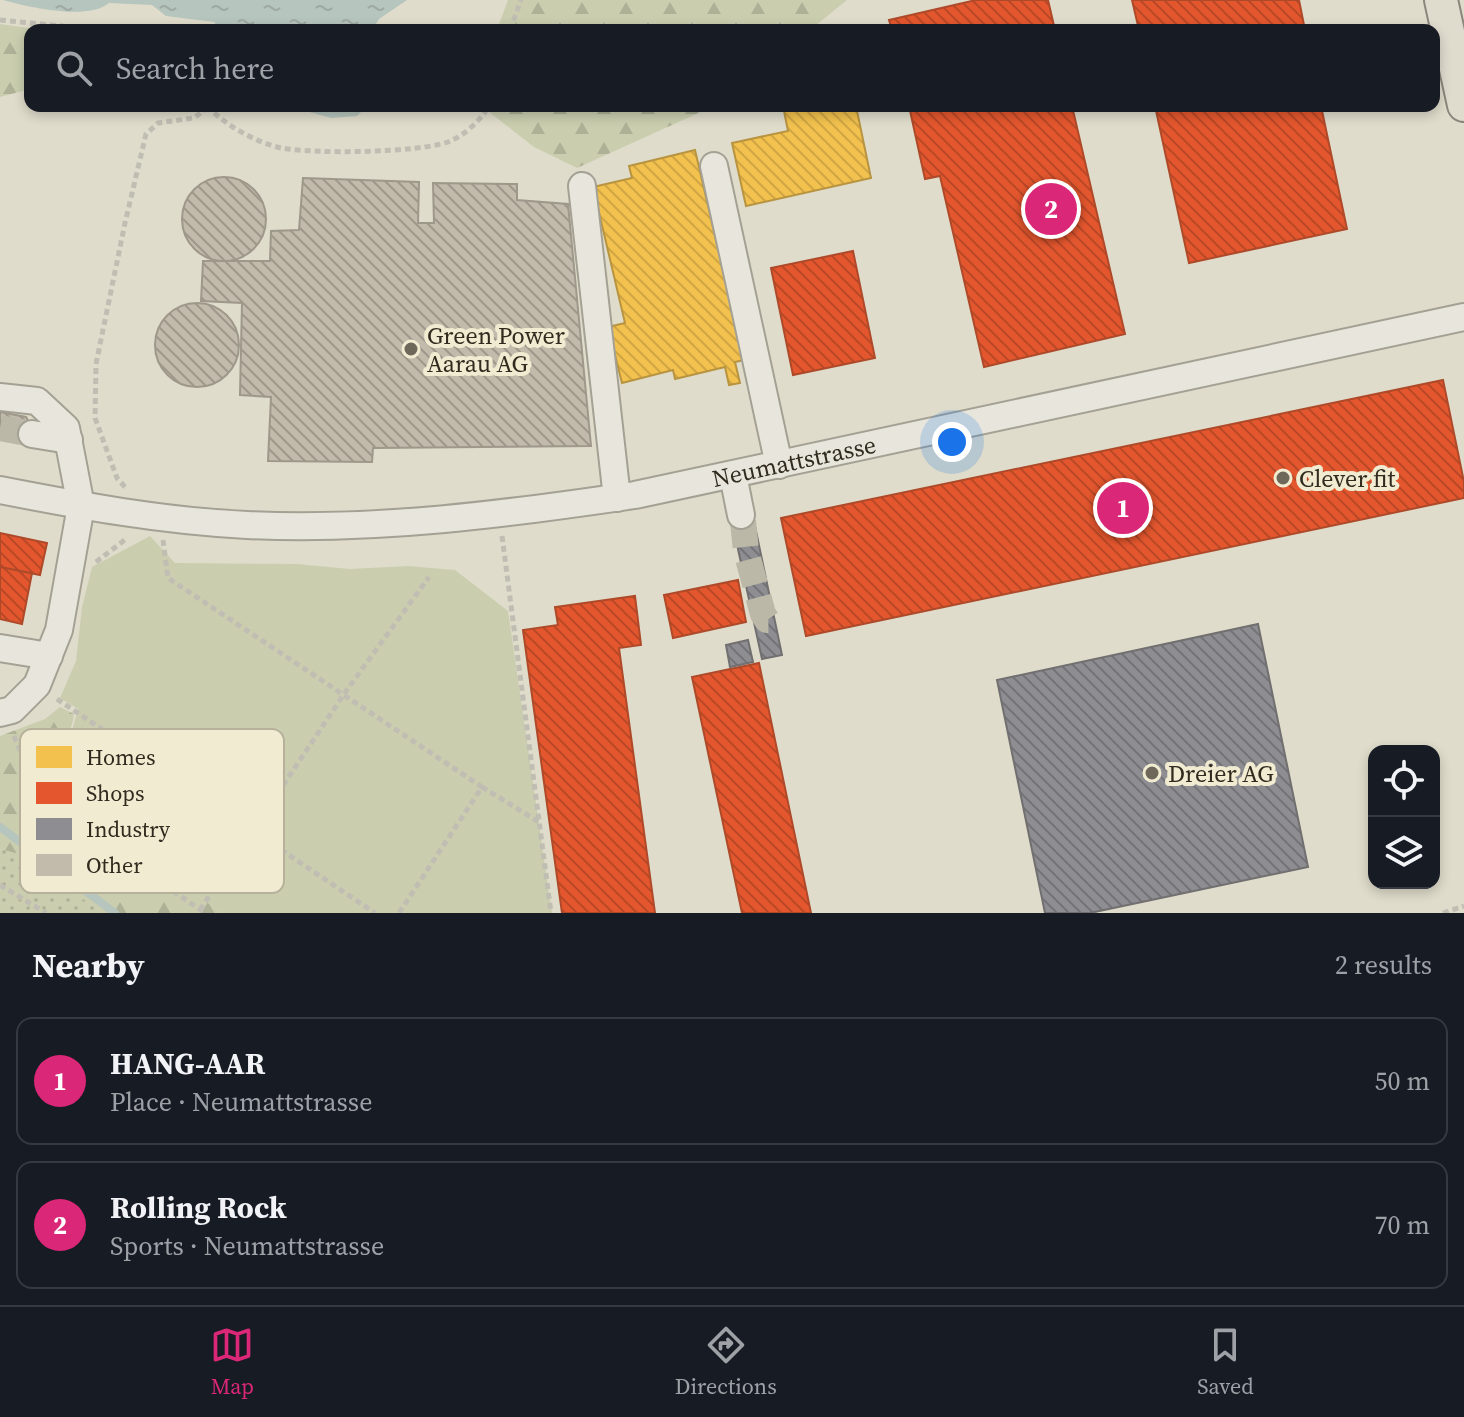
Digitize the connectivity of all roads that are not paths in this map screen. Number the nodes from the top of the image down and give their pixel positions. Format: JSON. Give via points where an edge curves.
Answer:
{"nodes":[{"id":1,"x":1441,"y":0,"type":"edge"},
{"id":2,"x":1464,"y":105,"type":"edge"},
{"id":3,"x":714,"y":166,"type":"dead end"},
{"id":4,"x":582,"y":186,"type":"dead end"},
{"id":5,"x":1464,"y":317,"type":"edge"},
{"id":6,"x":0,"y":397,"type":"edge"},
{"id":7,"x":32,"y":434,"type":"tunnel mouth"},
{"id":8,"x":69,"y":440,"type":"junction"},
{"id":9,"x":779,"y":465,"type":"junction"},
{"id":10,"x":733,"y":475,"type":"junction"},
{"id":11,"x":0,"y":490,"type":"edge"},
{"id":12,"x":617,"y":498,"type":"junction"},
{"id":13,"x":81,"y":506,"type":"junction"},
{"id":14,"x":741,"y":515,"type":"tunnel mouth"},
{"id":15,"x":0,"y":648,"type":"edge"},
{"id":16,"x":49,"y":656,"type":"junction"},
{"id":17,"x":0,"y":713,"type":"edge"}],
"edges":[{"from":1,"to":2,"type":"main road"},
{"from":3,"to":9,"type":"street"},
{"from":4,"to":12,"type":"street"},
{"from":5,"to":9,"type":"street","name":"Neumattstrasse"},
{"from":6,"to":8,"type":"street","via":[[37,401],[66,428]]},
{"from":7,"to":8,"type":"street"},
{"from":8,"to":13,"type":"street"},
{"from":9,"to":10,"type":"street","name":"Neumattstrasse"},
{"from":10,"to":12,"type":"street","name":"Neumattstrasse"},
{"from":10,"to":14,"type":"street"},
{"from":11,"to":13,"type":"street","name":"Neumattstrasse"},
{"from":12,"to":13,"type":"street","name":"Neumattstrasse","via":[[500,515],[357,525],[247,525]]},
{"from":13,"to":16,"type":"street","via":[[59,630]]},
{"from":15,"to":16,"type":"street"},
{"from":16,"to":17,"type":"street","via":[[37,685],[12,710]]}]}
